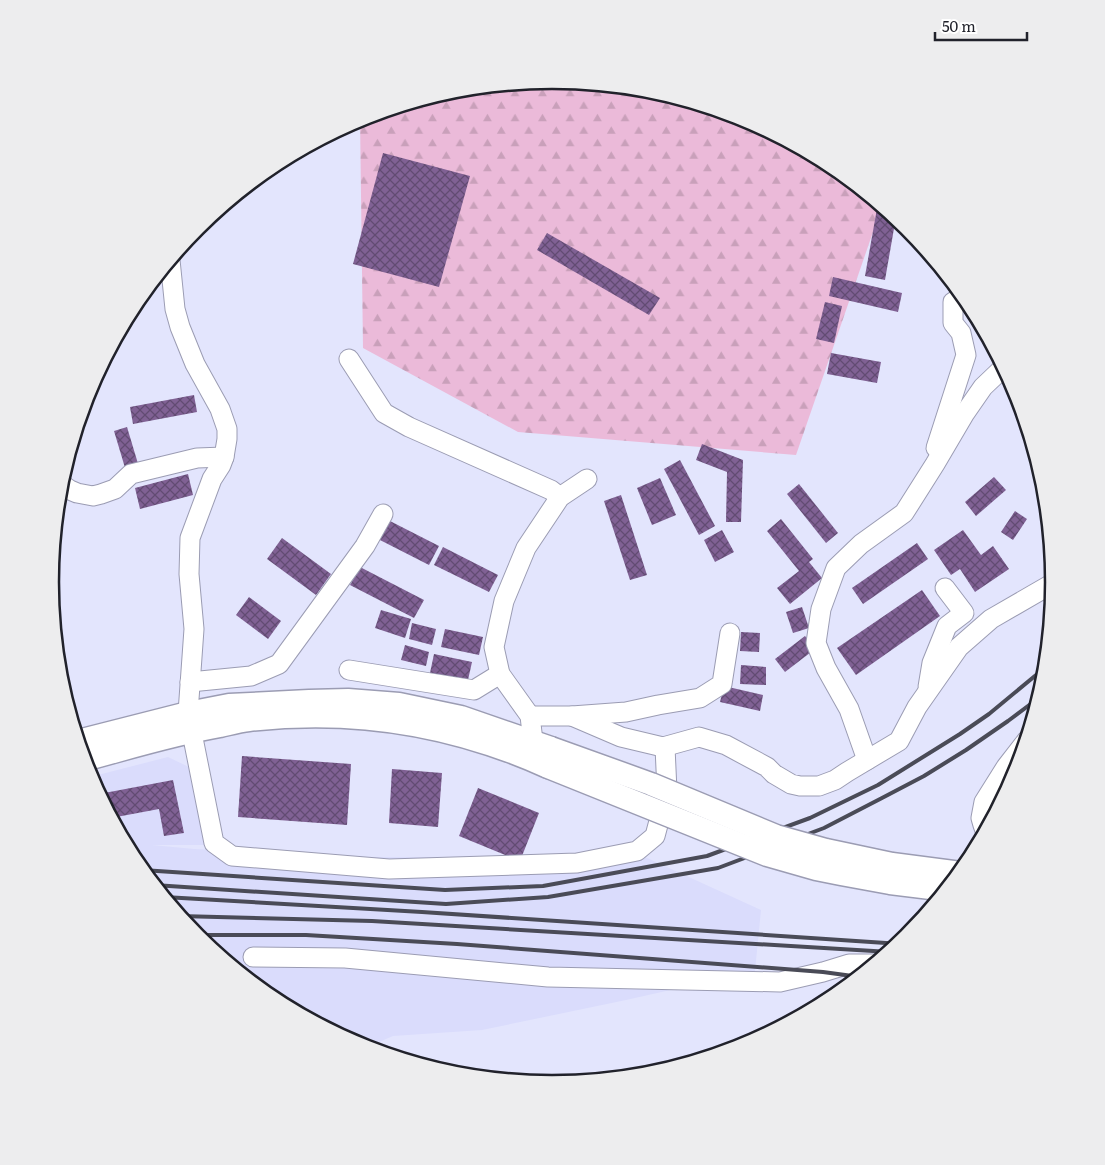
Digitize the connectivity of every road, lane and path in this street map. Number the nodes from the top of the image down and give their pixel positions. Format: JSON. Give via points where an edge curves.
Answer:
{"nodes":[{"id":1,"x":171,"y":270,"type":"edge"},
{"id":2,"x":957,"y":300,"type":"edge"},
{"id":3,"x":349,"y":359,"type":"dead end"},
{"id":4,"x":999,"y":372,"type":"edge"},
{"id":5,"x":224,"y":457,"type":"junction"},
{"id":6,"x":936,"y":464,"type":"junction"},
{"id":7,"x":587,"y":479,"type":"dead end"},
{"id":8,"x":68,"y":488,"type":"edge"},
{"id":9,"x":560,"y":497,"type":"junction"},
{"id":10,"x":383,"y":514,"type":"dead end"},
{"id":11,"x":1046,"y":587,"type":"edge"},
{"id":12,"x":945,"y":588,"type":"dead end"},
{"id":13,"x":730,"y":633,"type":"dead end"},
{"id":14,"x":349,"y":670,"type":"dead end"},
{"id":15,"x":500,"y":674,"type":"junction"},
{"id":16,"x":190,"y":682,"type":"junction"},
{"id":17,"x":927,"y":693,"type":"junction"},
{"id":18,"x":530,"y":716,"type":"junction"},
{"id":19,"x":572,"y":716,"type":"junction"},
{"id":20,"x":190,"y":722,"type":"junction"},
{"id":21,"x":85,"y":740,"type":"edge"},
{"id":22,"x":664,"y":747,"type":"junction"},
{"id":23,"x":544,"y":752,"type":"junction"},
{"id":24,"x":1014,"y":756,"type":"edge"},
{"id":25,"x":91,"y":757,"type":"edge"},
{"id":26,"x":867,"y":760,"type":"junction"},
{"id":27,"x":982,"y":825,"type":"edge"},
{"id":28,"x":952,"y":872,"type":"edge"},
{"id":29,"x":939,"y":889,"type":"edge"},
{"id":30,"x":253,"y":957,"type":"dead end"},
{"id":31,"x":866,"y":964,"type":"edge"}],
"edges":[{"from":1,"to":5,"type":"street","via":[[180,327],[224,419],[227,438]]},
{"from":2,"to":6,"type":"street","via":[[953,302],[953,323],[961,333],[966,355],[936,445]]},
{"from":3,"to":9,"type":"street","via":[[384,413]]},
{"from":4,"to":6,"type":"street","via":[[983,387],[965,413]]},
{"from":5,"to":8,"type":"street","via":[[197,458],[131,474],[115,489],[101,494],[85,495]]},
{"from":5,"to":16,"type":"street","via":[[212,479],[190,538],[189,574],[194,629]]},
{"from":6,"to":26,"type":"street","via":[[904,513],[861,544],[836,568],[820,609],[816,643],[849,709]]},
{"from":7,"to":9,"type":"street"},
{"from":9,"to":15,"type":"street","via":[[526,548],[504,601],[494,647]]},
{"from":10,"to":16,"type":"street","via":[[365,546],[279,664],[251,676]]},
{"from":11,"to":17,"type":"street","via":[[991,619],[960,647]]},
{"from":12,"to":17,"type":"street","via":[[964,613],[947,626],[932,663]]},
{"from":13,"to":19,"type":"street","via":[[722,684],[700,698],[626,712]]},
{"from":14,"to":15,"type":"street","via":[[474,690]]},
{"from":15,"to":18,"type":"street"},
{"from":16,"to":20,"type":"street"},
{"from":17,"to":26,"type":"street","via":[[899,741]]},
{"from":18,"to":19,"type":"street"},
{"from":18,"to":23,"type":"street"},
{"from":19,"to":22,"type":"street","via":[[621,736]]},
{"from":20,"to":21,"type":"main road"},
{"from":20,"to":22,"type":"street","via":[[214,843],[232,856],[389,869],[577,863],[637,851],[655,836],[668,792]]},
{"from":20,"to":23,"type":"main road","via":[[308,716],[374,720],[461,735],[509,750]]},
{"from":20,"to":23,"type":"main road","via":[[229,706],[365,701],[399,704],[461,717]]},
{"from":20,"to":25,"type":"main road"},
{"from":22,"to":26,"type":"street","via":[[699,737],[726,745],[767,767],[790,784],[810,787],[835,780]]},
{"from":23,"to":28,"type":"main road","bridge":true,"via":[[652,784],[776,836],[892,864]]},
{"from":23,"to":29,"type":"main road","bridge":true,"via":[[767,855],[840,874]]},
{"from":24,"to":27,"type":"street","via":[[984,802]]},
{"from":30,"to":31,"type":"street","via":[[346,958],[548,977],[780,982],[849,964]]}]}
